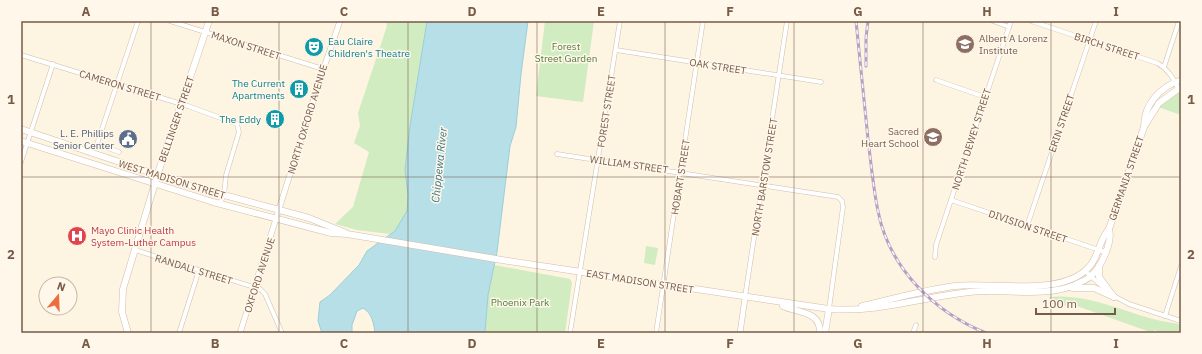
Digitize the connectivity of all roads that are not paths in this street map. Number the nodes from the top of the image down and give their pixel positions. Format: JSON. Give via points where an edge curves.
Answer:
{"nodes":[{"id":1,"x":138,"y":21,"type":"edge"},
{"id":2,"x":170,"y":21,"type":"edge"},
{"id":3,"x":209,"y":21,"type":"edge"},
{"id":4,"x":340,"y":21,"type":"edge"},
{"id":5,"x":620,"y":21,"type":"edge"},
{"id":6,"x":703,"y":21,"type":"edge"},
{"id":7,"x":788,"y":21,"type":"edge"},
{"id":8,"x":994,"y":21,"type":"edge"},
{"id":9,"x":1012,"y":21,"type":"edge"},
{"id":10,"x":1031,"y":21,"type":"edge"},
{"id":11,"x":1096,"y":21,"type":"edge"},
{"id":12,"x":1179,"y":21,"type":"edge"},
{"id":13,"x":1009,"y":27,"type":"junction"},
{"id":14,"x":205,"y":32,"type":"junction"},
{"id":15,"x":1089,"y":40,"type":"junction"},
{"id":16,"x":616,"y":50,"type":"junction"},
{"id":17,"x":21,"y":55,"type":"edge"},
{"id":18,"x":697,"y":63,"type":"junction"},
{"id":19,"x":52,"y":64,"type":"junction"},
{"id":20,"x":1164,"y":66,"type":"junction"},
{"id":21,"x":323,"y":68,"type":"junction"},
{"id":22,"x":779,"y":76,"type":"junction"},
{"id":23,"x":936,"y":80,"type":"dead end"},
{"id":24,"x":1178,"y":81,"type":"edge"},
{"id":25,"x":821,"y":82,"type":"dead end"},
{"id":26,"x":117,"y":84,"type":"junction"},
{"id":27,"x":1179,"y":88,"type":"edge"},
{"id":28,"x":985,"y":97,"type":"junction"},
{"id":29,"x":182,"y":104,"type":"junction"},
{"id":30,"x":1144,"y":127,"type":"junction"},
{"id":31,"x":21,"y":129,"type":"edge"},
{"id":32,"x":30,"y":132,"type":"junction"},
{"id":33,"x":24,"y":142,"type":"edge"},
{"id":34,"x":118,"y":152,"type":"dead end"},
{"id":35,"x":557,"y":154,"type":"dead end"},
{"id":36,"x":598,"y":160,"type":"junction"},
{"id":37,"x":21,"y":162,"type":"edge"},
{"id":38,"x":680,"y":172,"type":"junction"},
{"id":39,"x":157,"y":175,"type":"junction"},
{"id":40,"x":155,"y":184,"type":"junction"},
{"id":41,"x":763,"y":185,"type":"junction"},
{"id":42,"x":224,"y":195,"type":"junction"},
{"id":43,"x":951,"y":200,"type":"junction"},
{"id":44,"x":220,"y":203,"type":"junction"},
{"id":45,"x":280,"y":210,"type":"junction"},
{"id":46,"x":277,"y":218,"type":"junction"},
{"id":47,"x":1027,"y":226,"type":"junction"},
{"id":48,"x":347,"y":234,"type":"junction"},
{"id":49,"x":438,"y":249,"type":"joint"},
{"id":50,"x":135,"y":250,"type":"junction"},
{"id":51,"x":1102,"y":251,"type":"junction"},
{"id":52,"x":935,"y":258,"type":"dead end"},
{"id":53,"x":1100,"y":262,"type":"junction"},
{"id":54,"x":1181,"y":266,"type":"edge"},
{"id":55,"x":199,"y":270,"type":"junction"},
{"id":56,"x":1085,"y":271,"type":"junction"},
{"id":57,"x":579,"y":272,"type":"junction"},
{"id":58,"x":1090,"y":277,"type":"junction"},
{"id":59,"x":664,"y":285,"type":"junction"},
{"id":60,"x":254,"y":287,"type":"junction"},
{"id":61,"x":1063,"y":289,"type":"junction"},
{"id":62,"x":1114,"y":297,"type":"junction"},
{"id":63,"x":745,"y":298,"type":"junction"},
{"id":64,"x":776,"y":303,"type":"junction"},
{"id":65,"x":829,"y":310,"type":"junction"},
{"id":66,"x":843,"y":310,"type":"junction"},
{"id":67,"x":1165,"y":316,"type":"junction"},
{"id":68,"x":1181,"y":321,"type":"edge"},
{"id":69,"x":916,"y":325,"type":"dead end"},
{"id":70,"x":128,"y":333,"type":"edge"},
{"id":71,"x":179,"y":333,"type":"edge"},
{"id":72,"x":240,"y":333,"type":"edge"},
{"id":73,"x":282,"y":333,"type":"edge"},
{"id":74,"x":570,"y":333,"type":"edge"},
{"id":75,"x":656,"y":333,"type":"edge"},
{"id":76,"x":740,"y":333,"type":"edge"},
{"id":77,"x":820,"y":333,"type":"edge"},
{"id":78,"x":825,"y":333,"type":"edge"},
{"id":79,"x":913,"y":333,"type":"edge"}],
"edges":[{"from":1,"to":26,"type":"street"},
{"from":2,"to":14,"type":"street","name":"MAXON STREET"},
{"from":3,"to":14,"type":"main road","name":"BELLINGER STREET"},
{"from":4,"to":21,"type":"street","name":"NORTH OXFORD AVENUE"},
{"from":5,"to":16,"type":"street","name":"FOREST STREET"},
{"from":6,"to":18,"type":"street","name":"HOBART STREET"},
{"from":7,"to":22,"type":"street","name":"NORTH BARSTOW STREET"},
{"from":8,"to":13,"type":"street"},
{"from":9,"to":13,"type":"street","name":"NORTH DEWEY STREET"},
{"from":10,"to":15,"type":"street","name":"BIRCH STREET"},
{"from":11,"to":15,"type":"street","name":"ERIN STREET"},
{"from":12,"to":20,"type":"street"},
{"from":13,"to":28,"type":"street","name":"NORTH DEWEY STREET"},
{"from":14,"to":21,"type":"street","name":"MAXON STREET"},
{"from":14,"to":29,"type":"main road","name":"BELLINGER STREET"},
{"from":15,"to":20,"type":"street","name":"BIRCH STREET"},
{"from":15,"to":47,"type":"street","name":"ERIN STREET"},
{"from":16,"to":18,"type":"street","name":"OAK STREET"},
{"from":16,"to":36,"type":"street","name":"FOREST STREET"},
{"from":17,"to":19,"type":"street","name":"CAMERON STREET"},
{"from":18,"to":22,"type":"street","name":"OAK STREET"},
{"from":18,"to":38,"type":"street","name":"HOBART STREET"},
{"from":19,"to":26,"type":"street","name":"CAMERON STREET"},
{"from":19,"to":32,"type":"street"},
{"from":20,"to":24,"type":"street"},
{"from":21,"to":45,"type":"street","name":"NORTH OXFORD AVENUE"},
{"from":22,"to":25,"type":"street","name":"OAK STREET"},
{"from":22,"to":41,"type":"street","name":"NORTH BARSTOW STREET"},
{"from":23,"to":28,"type":"street"},
{"from":24,"to":27,"type":"street"},
{"from":24,"to":30,"type":"main road","name":"GERMANIA STREET","via":[[1162,90],[1151,102],[1145,115]]},
{"from":26,"to":29,"type":"street","name":"CAMERON STREET"},
{"from":26,"to":34,"type":"street","via":[[97,144]]},
{"from":27,"to":30,"type":"main road","name":"GERMANIA STREET","via":[[1159,102]]},
{"from":28,"to":43,"type":"street","name":"NORTH DEWEY STREET"},
{"from":29,"to":39,"type":"main road","name":"BELLINGER STREET"},
{"from":29,"to":42,"type":"street","name":"CAMERON STREET","via":[[240,126],[226,175]]},
{"from":30,"to":51,"type":"main road","name":"GERMANIA STREET","via":[[1109,229],[1105,233]]},
{"from":31,"to":32,"type":"main road","name":"WEST MADISON STREET"},
{"from":32,"to":33,"type":"street"},
{"from":32,"to":39,"type":"main road","name":"WEST MADISON STREET"},
{"from":33,"to":37,"type":"street"},
{"from":33,"to":40,"type":"main road","name":"WEST MADISON STREET"},
{"from":35,"to":36,"type":"street","name":"WILLIAM STREET"},
{"from":36,"to":38,"type":"street","name":"WILLIAM STREET"},
{"from":36,"to":57,"type":"street","name":"FOREST STREET"},
{"from":38,"to":41,"type":"street","name":"WILLIAM STREET"},
{"from":38,"to":59,"type":"street","name":"HOBART STREET"},
{"from":39,"to":40,"type":"main road","name":"BELLINGER STREET"},
{"from":39,"to":42,"type":"main road","name":"WEST MADISON STREET"},
{"from":40,"to":44,"type":"main road","name":"WEST MADISON STREET"},
{"from":40,"to":50,"type":"main road","name":"BELLINGER STREET"},
{"from":41,"to":63,"type":"street","name":"NORTH BARSTOW STREET"},
{"from":41,"to":65,"type":"street","name":"WILLIAM STREET","via":[[838,197],[842,201]]},
{"from":42,"to":44,"type":"street"},
{"from":42,"to":45,"type":"main road","name":"WEST MADISON STREET"},
{"from":43,"to":47,"type":"street","name":"DIVISION STREET"},
{"from":43,"to":52,"type":"street","name":"NORTH DEWEY STREET","via":[[936,245]]},
{"from":44,"to":46,"type":"main road","name":"WEST MADISON STREET"},
{"from":45,"to":46,"type":"street","name":"NORTH OXFORD AVENUE"},
{"from":45,"to":48,"type":"main road","name":"WEST MADISON STREET","via":[[320,222]]},
{"from":46,"to":48,"type":"main road","name":"WEST MADISON STREET","via":[[332,233]]},
{"from":46,"to":60,"type":"street","name":"OXFORD AVENUE"},
{"from":47,"to":51,"type":"street","name":"DIVISION STREET"},
{"from":48,"to":49,"type":"main road","name":"WEST MADISON STREET"},
{"from":49,"to":57,"type":"main road","name":"EAST MADISON STREET"},
{"from":50,"to":55,"type":"street","name":"RANDALL STREET"},
{"from":50,"to":70,"type":"main road","name":"BELLINGER STREET","via":[[121,296]]},
{"from":51,"to":53,"type":"main road","name":"GERMANIA STREET"},
{"from":51,"to":56,"type":"main road","name":"GERMANIA STREET"},
{"from":53,"to":58,"type":"main road","name":"GERMANIA STREET"},
{"from":53,"to":62,"type":"main road","via":[[1099,277]]},
{"from":54,"to":67,"type":"street"},
{"from":55,"to":60,"type":"street","name":"RANDALL STREET"},
{"from":55,"to":71,"type":"street"},
{"from":56,"to":58,"type":"street"},
{"from":56,"to":66,"type":"main road","name":"EAST MADISON STREET","via":[[1061,284],[954,286]]},
{"from":57,"to":59,"type":"main road","name":"EAST MADISON STREET"},
{"from":57,"to":74,"type":"street","name":"FOREST STREET"},
{"from":58,"to":61,"type":"main road","name":"EAST MADISON STREET"},
{"from":58,"to":62,"type":"street"},
{"from":59,"to":63,"type":"main road","name":"EAST MADISON STREET"},
{"from":59,"to":75,"type":"street","name":"HOBART STREET"},
{"from":60,"to":72,"type":"street","name":"OXFORD AVENUE"},
{"from":60,"to":73,"type":"street","via":[[265,294]]},
{"from":61,"to":62,"type":"main road","via":[[1088,287]]},
{"from":61,"to":66,"type":"main road","name":"EAST MADISON STREET","via":[[970,292],[897,305]]},
{"from":62,"to":67,"type":"street"},
{"from":63,"to":64,"type":"main road","name":"EAST MADISON STREET"},
{"from":63,"to":76,"type":"street","name":"NORTH BARSTOW STREET"},
{"from":64,"to":65,"type":"main road","name":"EAST MADISON STREET"},
{"from":64,"to":77,"type":"main road","via":[[815,317],[819,322]]},
{"from":65,"to":66,"type":"main road","name":"EAST MADISON STREET"},
{"from":65,"to":78,"type":"main road"},
{"from":67,"to":68,"type":"street"},
{"from":69,"to":79,"type":"street"}]}
